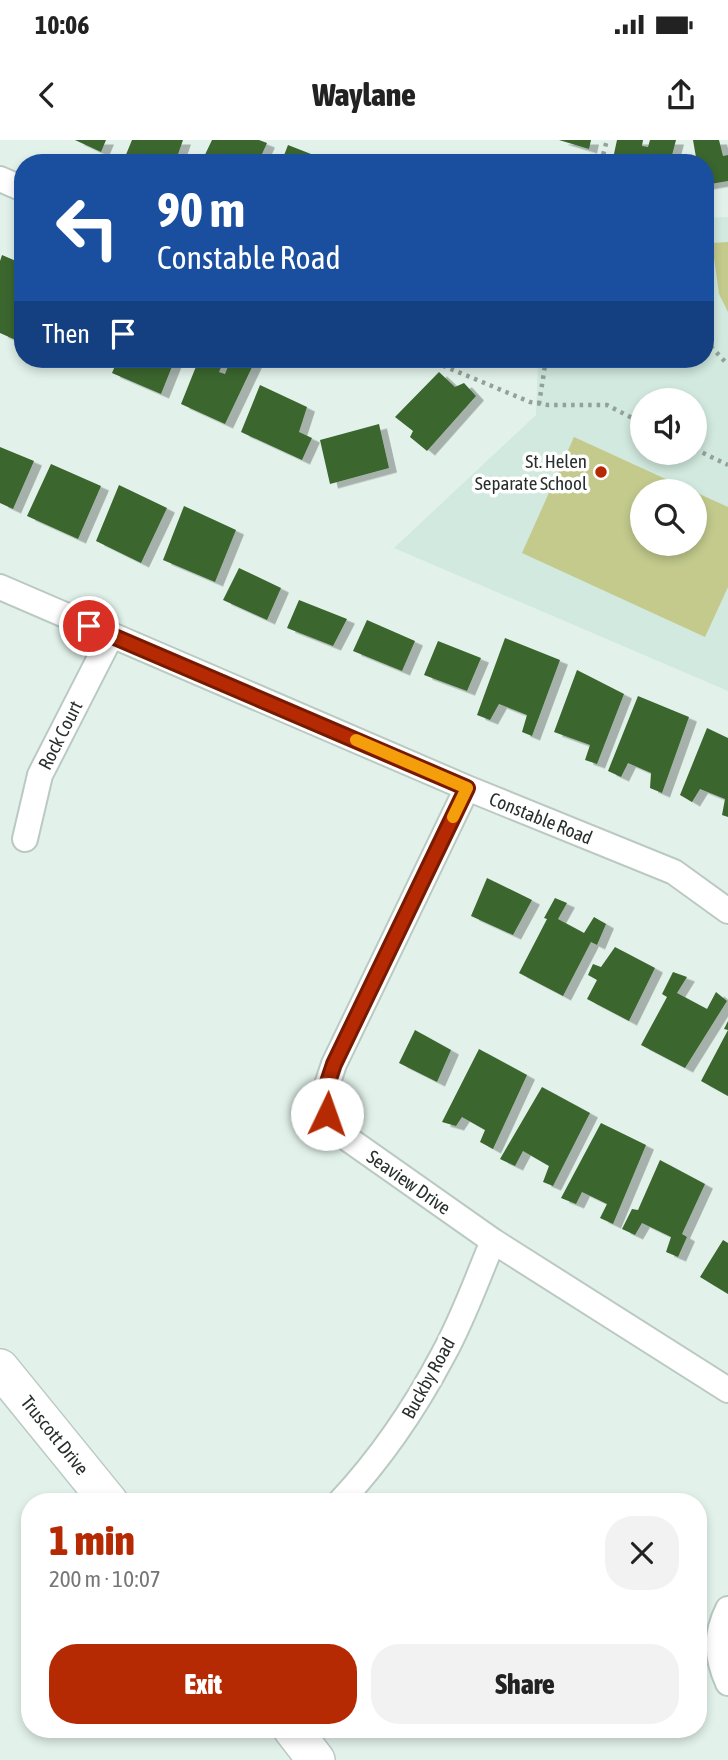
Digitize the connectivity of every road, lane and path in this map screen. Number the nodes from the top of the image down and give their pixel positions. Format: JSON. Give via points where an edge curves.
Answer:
{"nodes":[{"id":1,"x":714,"y":350,"type":"edge"},
{"id":2,"x":728,"y":365,"type":"edge"},
{"id":3,"x":449,"y":368,"type":"edge"},
{"id":4,"x":545,"y":368,"type":"edge"},
{"id":5,"x":539,"y":404,"type":"junction"},
{"id":6,"x":630,"y":417,"type":"edge"},
{"id":7,"x":707,"y":455,"type":"edge"},
{"id":8,"x":728,"y":466,"type":"edge"},
{"id":9,"x":0,"y":587,"type":"edge"},
{"id":10,"x":111,"y":636,"type":"junction"},
{"id":11,"x":467,"y":788,"type":"junction"},
{"id":12,"x":25,"y":839,"type":"dead end"},
{"id":13,"x":728,"y":911,"type":"edge"},
{"id":14,"x":493,"y":1241,"type":"junction"},
{"id":15,"x":0,"y":1368,"type":"edge"},
{"id":16,"x":728,"y":1390,"type":"edge"},
{"id":17,"x":102,"y":1493,"type":"edge"},
{"id":18,"x":348,"y":1493,"type":"edge"},
{"id":19,"x":728,"y":1609,"type":"edge"},
{"id":20,"x":728,"y":1683,"type":"edge"},
{"id":21,"x":299,"y":1738,"type":"edge"},
{"id":22,"x":316,"y":1760,"type":"edge"}],
"edges":[{"from":1,"to":2,"type":"path"},
{"from":3,"to":5,"type":"path"},
{"from":4,"to":5,"type":"path"},
{"from":5,"to":6,"type":"path","via":[[607,405]]},
{"from":7,"to":8,"type":"path"},
{"from":9,"to":10,"type":"street","name":"Constable Road"},
{"from":10,"to":11,"type":"street","name":"Constable Road"},
{"from":10,"to":12,"type":"street","name":"Rock Court","via":[[40,775]]},
{"from":11,"to":13,"type":"street","name":"Constable Road","via":[[674,872]]},
{"from":11,"to":14,"type":"street","name":"Seaview Drive","via":[[334,1064],[327,1085],[327,1114],[341,1134]]},
{"from":14,"to":16,"type":"street","name":"Seaview Drive"},
{"from":14,"to":18,"type":"street","name":"Buckby Road","via":[[444,1354],[412,1409]]},
{"from":15,"to":17,"type":"street","name":"Truscott Drive"},
{"from":19,"to":20,"type":"street","via":[[717,1640],[719,1664]]},
{"from":21,"to":22,"type":"street"}]}
